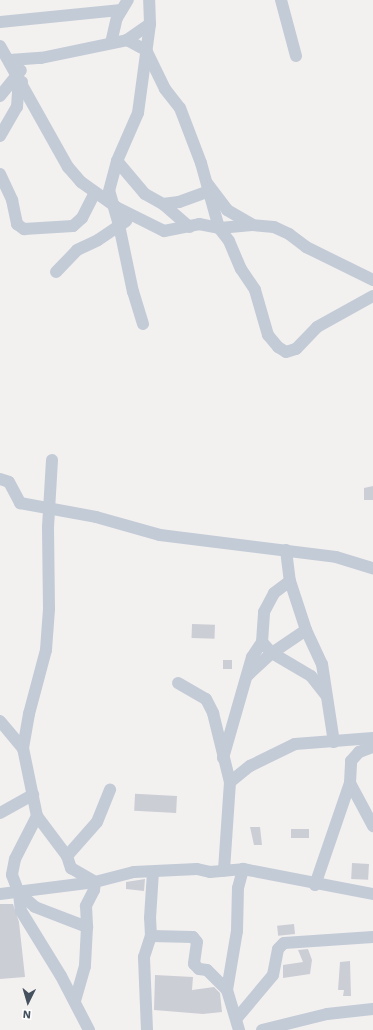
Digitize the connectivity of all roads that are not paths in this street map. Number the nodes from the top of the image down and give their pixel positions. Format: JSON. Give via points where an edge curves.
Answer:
{"nodes":[{"id":1,"x":128,"y":0,"type":"edge"},
{"id":2,"x":150,"y":0,"type":"edge"},
{"id":3,"x":281,"y":0,"type":"edge"},
{"id":4,"x":121,"y":10,"type":"junction"},
{"id":5,"x":0,"y":22,"type":"edge"},
{"id":6,"x":150,"y":24,"type":"junction"},
{"id":7,"x":127,"y":40,"type":"junction"},
{"id":8,"x":111,"y":43,"type":"junction"},
{"id":9,"x":0,"y":46,"type":"edge"},
{"id":10,"x":146,"y":50,"type":"junction"},
{"id":11,"x":296,"y":56,"type":"dead end"},
{"id":12,"x":29,"y":58,"type":"junction"},
{"id":13,"x":10,"y":60,"type":"junction"},
{"id":14,"x":20,"y":79,"type":"junction"},
{"id":15,"x":0,"y":96,"type":"edge"},
{"id":16,"x":0,"y":136,"type":"edge"},
{"id":17,"x":117,"y":160,"type":"junction"},
{"id":18,"x":0,"y":174,"type":"edge"},
{"id":19,"x":206,"y":186,"type":"junction"},
{"id":20,"x":104,"y":196,"type":"junction"},
{"id":21,"x":163,"y":204,"type":"junction"},
{"id":22,"x":211,"y":207,"type":"junction"},
{"id":23,"x":134,"y":217,"type":"junction"},
{"id":24,"x":119,"y":224,"type":"junction"},
{"id":25,"x":194,"y":225,"type":"junction"},
{"id":26,"x":252,"y":225,"type":"junction"},
{"id":27,"x":219,"y":228,"type":"junction"},
{"id":28,"x":56,"y":272,"type":"dead end"},
{"id":29,"x":373,"y":280,"type":"edge"},
{"id":30,"x":373,"y":296,"type":"edge"},
{"id":31,"x":143,"y":324,"type":"dead end"},
{"id":32,"x":52,"y":460,"type":"dead end"},
{"id":33,"x":0,"y":479,"type":"edge"},
{"id":34,"x":50,"y":508,"type":"junction"},
{"id":35,"x":286,"y":550,"type":"junction"},
{"id":36,"x":373,"y":568,"type":"edge"},
{"id":37,"x":290,"y":581,"type":"junction"},
{"id":38,"x":306,"y":630,"type":"junction"},
{"id":39,"x":262,"y":642,"type":"junction"},
{"id":40,"x":272,"y":653,"type":"junction"},
{"id":41,"x":248,"y":675,"type":"junction"},
{"id":42,"x":178,"y":683,"type":"dead end"},
{"id":43,"x":327,"y":698,"type":"junction"},
{"id":44,"x":0,"y":721,"type":"edge"},
{"id":45,"x":373,"y":738,"type":"edge"},
{"id":46,"x":334,"y":742,"type":"junction"},
{"id":47,"x":373,"y":747,"type":"edge"},
{"id":48,"x":23,"y":748,"type":"junction"},
{"id":49,"x":223,"y":758,"type":"junction"},
{"id":50,"x":230,"y":782,"type":"junction"},
{"id":51,"x":350,"y":783,"type":"junction"},
{"id":52,"x":110,"y":789,"type":"dead end"},
{"id":53,"x":33,"y":795,"type":"junction"},
{"id":54,"x":0,"y":813,"type":"edge"},
{"id":55,"x":37,"y":816,"type":"junction"},
{"id":56,"x":373,"y":826,"type":"edge"},
{"id":57,"x":67,"y":856,"type":"junction"},
{"id":58,"x":243,"y":869,"type":"junction"},
{"id":59,"x":224,"y":871,"type":"junction"},
{"id":60,"x":153,"y":872,"type":"junction"},
{"id":61,"x":95,"y":882,"type":"junction"},
{"id":62,"x":77,"y":884,"type":"junction"},
{"id":63,"x":316,"y":885,"type":"junction"},
{"id":64,"x":2,"y":893,"type":"edge"},
{"id":65,"x":19,"y":893,"type":"junction"},
{"id":66,"x":373,"y":894,"type":"edge"},
{"id":67,"x":88,"y":899,"type":"junction"},
{"id":68,"x":87,"y":928,"type":"junction"},
{"id":69,"x":151,"y":936,"type":"junction"},
{"id":70,"x":373,"y":937,"type":"edge"},
{"id":71,"x":227,"y":990,"type":"junction"},
{"id":72,"x":75,"y":1002,"type":"junction"},
{"id":73,"x":373,"y":1009,"type":"edge"},
{"id":74,"x":238,"y":1024,"type":"edge"},
{"id":75,"x":89,"y":1030,"type":"edge"},
{"id":76,"x":147,"y":1030,"type":"edge"},
{"id":77,"x":262,"y":1030,"type":"edge"}],
"edges":[{"from":1,"to":4,"type":"street"},
{"from":2,"to":6,"type":"street"},
{"from":3,"to":11,"type":"street"},
{"from":4,"to":5,"type":"street"},
{"from":4,"to":8,"type":"street"},
{"from":6,"to":7,"type":"street"},
{"from":6,"to":10,"type":"street"},
{"from":7,"to":8,"type":"street"},
{"from":7,"to":10,"type":"street"},
{"from":8,"to":12,"type":"street"},
{"from":9,"to":13,"type":"street"},
{"from":10,"to":17,"type":"street","via":[[138,113]]},
{"from":10,"to":19,"type":"street","via":[[165,89],[180,108]]},
{"from":12,"to":13,"type":"street"},
{"from":12,"to":14,"type":"street"},
{"from":13,"to":14,"type":"street"},
{"from":14,"to":15,"type":"street"},
{"from":14,"to":16,"type":"street","via":[[17,108]]},
{"from":14,"to":20,"type":"street","via":[[68,167]]},
{"from":17,"to":20,"type":"street"},
{"from":17,"to":21,"type":"street","via":[[145,194]]},
{"from":18,"to":20,"type":"street","via":[[12,200],[18,224],[24,229],[72,226]]},
{"from":19,"to":21,"type":"street","via":[[179,202]]},
{"from":19,"to":22,"type":"street"},
{"from":19,"to":26,"type":"street","via":[[227,210]]},
{"from":20,"to":23,"type":"street"},
{"from":20,"to":24,"type":"street"},
{"from":21,"to":25,"type":"street"},
{"from":22,"to":25,"type":"street"},
{"from":22,"to":27,"type":"street"},
{"from":23,"to":24,"type":"street"},
{"from":23,"to":25,"type":"street","via":[[164,231]]},
{"from":24,"to":28,"type":"street","via":[[98,240],[77,250]]},
{"from":24,"to":31,"type":"street","via":[[133,292]]},
{"from":25,"to":27,"type":"street"},
{"from":26,"to":27,"type":"street"},
{"from":26,"to":29,"type":"street","via":[[282,230],[306,247]]},
{"from":27,"to":30,"type":"street","via":[[229,241],[240,269],[259,297],[268,335],[282,351],[296,349],[317,327]]},
{"from":32,"to":34,"type":"street"},
{"from":33,"to":34,"type":"street","via":[[9,482],[20,503]]},
{"from":34,"to":35,"type":"street","via":[[96,517],[160,535]]},
{"from":34,"to":48,"type":"street","via":[[46,650],[28,714]]},
{"from":35,"to":36,"type":"street","via":[[336,557]]},
{"from":35,"to":37,"type":"street"},
{"from":37,"to":38,"type":"street"},
{"from":37,"to":39,"type":"street","via":[[274,593],[264,612]]},
{"from":38,"to":40,"type":"street"},
{"from":38,"to":43,"type":"street","via":[[322,664]]},
{"from":39,"to":40,"type":"street"},
{"from":39,"to":41,"type":"street","via":[[252,657]]},
{"from":40,"to":41,"type":"street"},
{"from":40,"to":43,"type":"street","via":[[311,676]]},
{"from":41,"to":49,"type":"street","via":[[237,703],[233,731]]},
{"from":42,"to":49,"type":"street","via":[[206,699],[213,713]]},
{"from":43,"to":46,"type":"street"},
{"from":44,"to":48,"type":"street"},
{"from":45,"to":46,"type":"street"},
{"from":46,"to":50,"type":"street","via":[[295,744],[250,766]]},
{"from":47,"to":51,"type":"street","via":[[358,752],[351,761]]},
{"from":48,"to":53,"type":"street"},
{"from":49,"to":50,"type":"street"},
{"from":50,"to":59,"type":"street"},
{"from":51,"to":56,"type":"street"},
{"from":51,"to":63,"type":"street"},
{"from":52,"to":57,"type":"street","via":[[97,822]]},
{"from":53,"to":54,"type":"street"},
{"from":53,"to":55,"type":"street"},
{"from":55,"to":57,"type":"street"},
{"from":55,"to":65,"type":"street","via":[[15,859],[12,875]]},
{"from":57,"to":61,"type":"street","via":[[71,868]]},
{"from":58,"to":59,"type":"street"},
{"from":58,"to":63,"type":"street"},
{"from":58,"to":71,"type":"street","via":[[238,888],[237,931]]},
{"from":59,"to":60,"type":"street","via":[[197,869]]},
{"from":60,"to":61,"type":"street","via":[[134,872]]},
{"from":60,"to":69,"type":"street"},
{"from":61,"to":62,"type":"street"},
{"from":61,"to":67,"type":"street","via":[[94,890]]},
{"from":62,"to":65,"type":"street"},
{"from":62,"to":67,"type":"street"},
{"from":63,"to":66,"type":"street"},
{"from":64,"to":65,"type":"street"},
{"from":65,"to":68,"type":"street","via":[[35,907]]},
{"from":65,"to":72,"type":"street","via":[[21,911]]},
{"from":67,"to":68,"type":"street"},
{"from":68,"to":72,"type":"street","via":[[85,966]]},
{"from":69,"to":71,"type":"street","via":[[193,937],[198,942],[194,964],[199,969],[207,970]]},
{"from":69,"to":76,"type":"street","via":[[144,957]]},
{"from":70,"to":74,"type":"street","via":[[284,943],[278,949],[273,974]]},
{"from":71,"to":74,"type":"street"},
{"from":72,"to":75,"type":"street"},
{"from":73,"to":77,"type":"street","via":[[326,1014]]}]}
